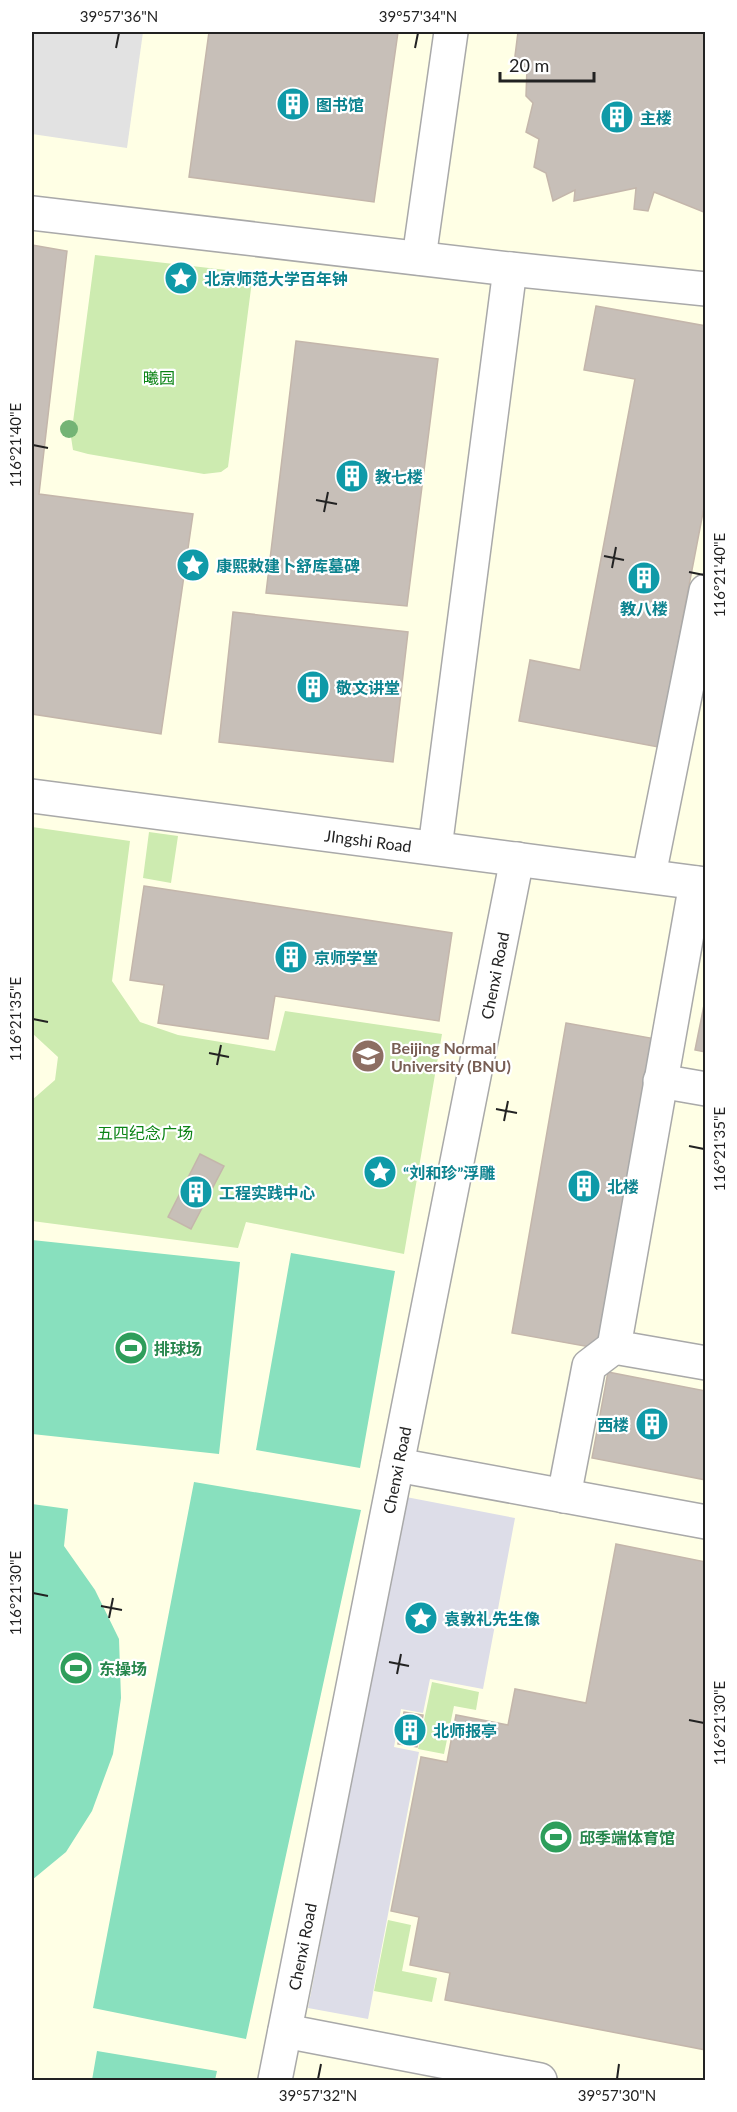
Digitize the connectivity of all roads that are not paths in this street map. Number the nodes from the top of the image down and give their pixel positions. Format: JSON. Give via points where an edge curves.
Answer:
{"nodes":[{"id":1,"x":451,"y":32,"type":"edge"},
{"id":2,"x":32,"y":213,"type":"edge"},
{"id":3,"x":419,"y":258,"type":"junction"},
{"id":4,"x":510,"y":269,"type":"junction"},
{"id":5,"x":705,"y":289,"type":"edge"},
{"id":6,"x":705,"y":591,"type":"edge"},
{"id":7,"x":32,"y":796,"type":"edge"},
{"id":8,"x":435,"y":848,"type":"junction"},
{"id":9,"x":517,"y":859,"type":"junction"},
{"id":10,"x":649,"y":875,"type":"junction"},
{"id":11,"x":701,"y":883,"type":"edge"},
{"id":12,"x":660,"y":1081,"type":"junction"},
{"id":13,"x":705,"y":1089,"type":"edge"},
{"id":14,"x":614,"y":1347,"type":"junction"},
{"id":15,"x":705,"y":1364,"type":"edge"},
{"id":16,"x":397,"y":1465,"type":"junction"},
{"id":17,"x":564,"y":1496,"type":"junction"},
{"id":18,"x":705,"y":1522,"type":"edge"},
{"id":19,"x":285,"y":2031,"type":"junction"},
{"id":20,"x":482,"y":2075,"type":"edge"},
{"id":21,"x":275,"y":2080,"type":"edge"},
{"id":22,"x":540,"y":2080,"type":"edge"}],
"edges":[{"from":1,"to":3,"type":"street"},
{"from":2,"to":3,"type":"street"},
{"from":3,"to":4,"type":"street"},
{"from":4,"to":5,"type":"street"},
{"from":4,"to":8,"type":"street"},
{"from":6,"to":10,"type":"street"},
{"from":7,"to":8,"type":"street","name":"JIngshi Road"},
{"from":8,"to":9,"type":"street","name":"JIngshi Road"},
{"from":9,"to":10,"type":"street","name":"JIngshi Road"},
{"from":9,"to":16,"type":"street","name":"Chenxi Road"},
{"from":10,"to":11,"type":"street","name":"JIngshi Road"},
{"from":11,"to":12,"type":"street"},
{"from":12,"to":13,"type":"street"},
{"from":12,"to":14,"type":"street"},
{"from":14,"to":15,"type":"street"},
{"from":14,"to":17,"type":"street","via":[[589,1366]]},
{"from":16,"to":17,"type":"street"},
{"from":16,"to":19,"type":"street","name":"Chenxi Road"},
{"from":17,"to":18,"type":"street"},
{"from":19,"to":20,"type":"street"},
{"from":19,"to":21,"type":"street","name":"Chenxi Road"},
{"from":20,"to":22,"type":"street"}]}
